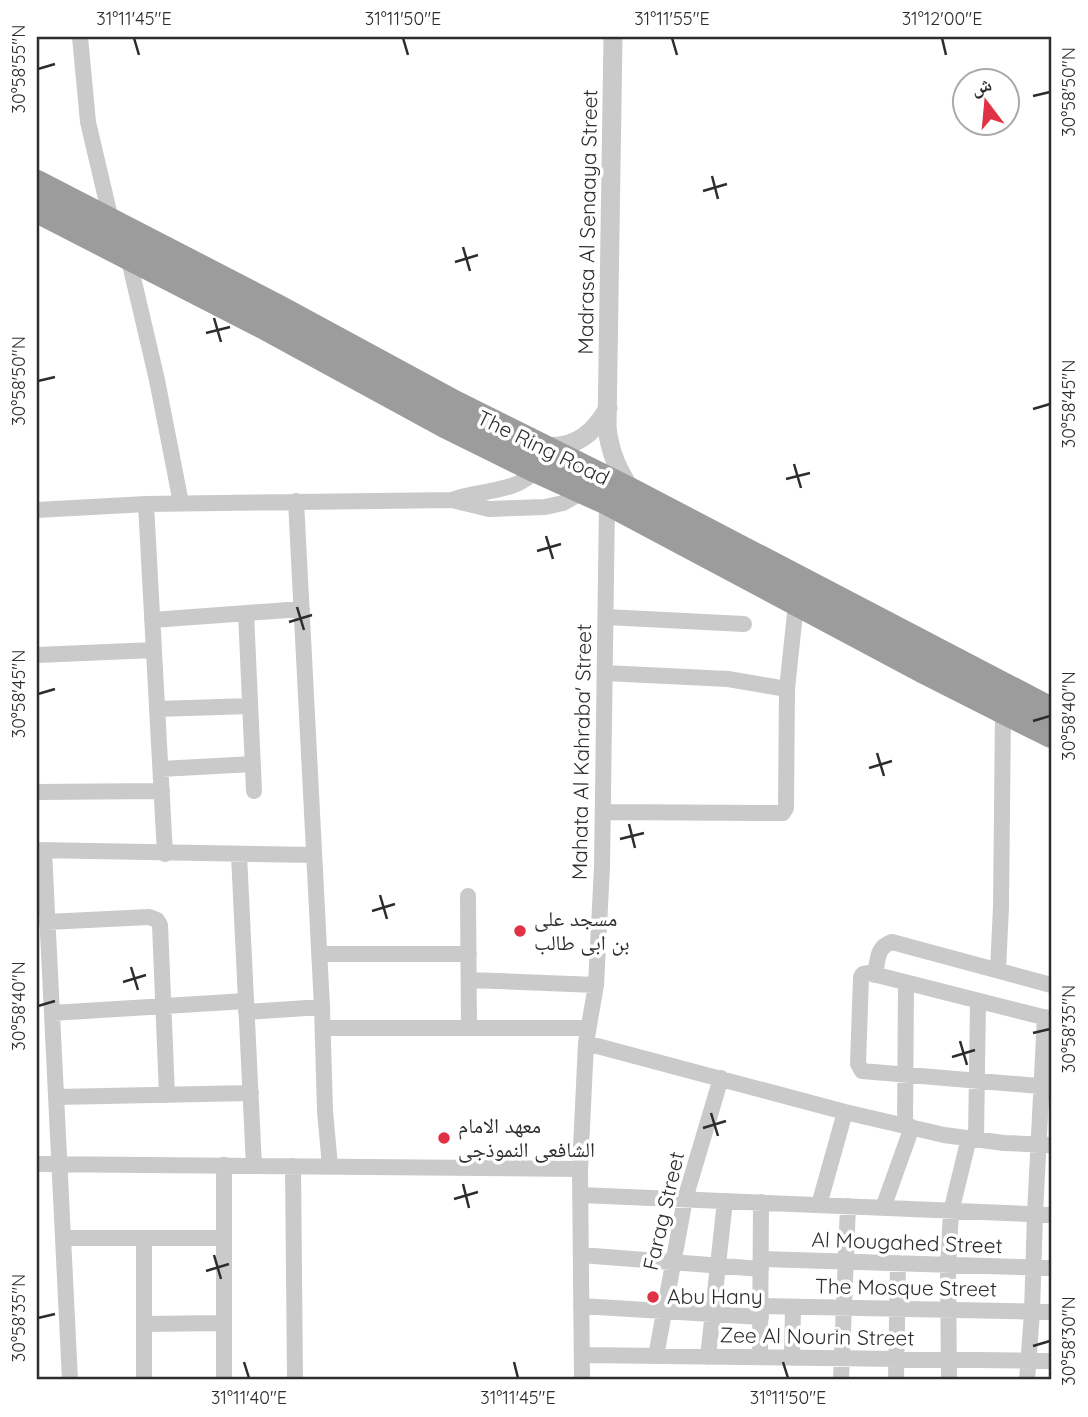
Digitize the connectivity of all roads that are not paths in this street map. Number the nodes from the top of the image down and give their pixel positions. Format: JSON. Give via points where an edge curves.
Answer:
{"nodes":[{"id":1,"x":80,"y":37,"type":"edge"},
{"id":2,"x":613,"y":37,"type":"edge"},
{"id":3,"x":37,"y":183,"type":"edge"},
{"id":4,"x":37,"y":210,"type":"edge"},
{"id":5,"x":111,"y":220,"type":"junction"},
{"id":6,"x":128,"y":256,"type":"junction"},
{"id":7,"x":609,"y":407,"type":"junction"},
{"id":8,"x":536,"y":458,"type":"junction"},
{"id":9,"x":584,"y":491,"type":"junction"},
{"id":10,"x":633,"y":492,"type":"junction"},
{"id":11,"x":452,"y":500,"type":"junction"},
{"id":12,"x":296,"y":501,"type":"junction"},
{"id":13,"x":607,"y":502,"type":"junction"},
{"id":14,"x":181,"y":503,"type":"junction"},
{"id":15,"x":146,"y":504,"type":"junction"},
{"id":16,"x":37,"y":510,"type":"edge"},
{"id":17,"x":796,"y":604,"type":"junction"},
{"id":18,"x":302,"y":609,"type":"junction"},
{"id":19,"x":246,"y":613,"type":"junction"},
{"id":20,"x":606,"y":617,"type":"junction"},
{"id":21,"x":152,"y":620,"type":"junction"},
{"id":22,"x":744,"y":624,"type":"dead end"},
{"id":23,"x":154,"y":650,"type":"junction"},
{"id":24,"x":37,"y":655,"type":"edge"},
{"id":25,"x":934,"y":662,"type":"junction"},
{"id":26,"x":605,"y":673,"type":"junction"},
{"id":27,"x":787,"y":689,"type":"junction"},
{"id":28,"x":250,"y":706,"type":"junction"},
{"id":29,"x":157,"y":709,"type":"junction"},
{"id":30,"x":1051,"y":710,"type":"edge"},
{"id":31,"x":1003,"y":712,"type":"junction"},
{"id":32,"x":1051,"y":735,"type":"edge"},
{"id":33,"x":253,"y":764,"type":"junction"},
{"id":34,"x":161,"y":769,"type":"junction"},
{"id":35,"x":162,"y":790,"type":"junction"},
{"id":36,"x":254,"y":791,"type":"dead end"},
{"id":37,"x":37,"y":792,"type":"edge"},
{"id":38,"x":603,"y":812,"type":"junction"},
{"id":39,"x":40,"y":850,"type":"edge"},
{"id":40,"x":165,"y":854,"type":"junction"},
{"id":41,"x":239,"y":855,"type":"junction"},
{"id":42,"x":314,"y":855,"type":"junction"},
{"id":43,"x":468,"y":896,"type":"dead end"},
{"id":44,"x":44,"y":927,"type":"edge"},
{"id":45,"x":319,"y":954,"type":"junction"},
{"id":46,"x":469,"y":954,"type":"junction"},
{"id":47,"x":43,"y":956,"type":"edge"},
{"id":48,"x":998,"y":970,"type":"junction"},
{"id":49,"x":876,"y":975,"type":"junction"},
{"id":50,"x":469,"y":980,"type":"junction"},
{"id":51,"x":906,"y":983,"type":"junction"},
{"id":52,"x":596,"y":985,"type":"junction"},
{"id":53,"x":1051,"y":985,"type":"edge"},
{"id":54,"x":978,"y":1001,"type":"junction"},
{"id":55,"x":163,"y":1006,"type":"junction"},
{"id":56,"x":246,"y":1007,"type":"junction"},
{"id":57,"x":322,"y":1007,"type":"junction"},
{"id":58,"x":52,"y":1013,"type":"junction"},
{"id":59,"x":1048,"y":1018,"type":"edge"},
{"id":60,"x":323,"y":1028,"type":"junction"},
{"id":61,"x":469,"y":1028,"type":"junction"},
{"id":62,"x":587,"y":1036,"type":"junction"},
{"id":63,"x":906,"y":1076,"type":"junction"},
{"id":64,"x":721,"y":1078,"type":"junction"},
{"id":65,"x":976,"y":1082,"type":"junction"},
{"id":66,"x":1047,"y":1087,"type":"edge"},
{"id":67,"x":250,"y":1093,"type":"junction"},
{"id":68,"x":167,"y":1095,"type":"junction"},
{"id":69,"x":56,"y":1097,"type":"junction"},
{"id":70,"x":845,"y":1112,"type":"junction"},
{"id":71,"x":909,"y":1126,"type":"junction"},
{"id":72,"x":973,"y":1139,"type":"junction"},
{"id":73,"x":1046,"y":1145,"type":"edge"},
{"id":74,"x":37,"y":1164,"type":"edge"},
{"id":75,"x":60,"y":1164,"type":"junction"},
{"id":76,"x":224,"y":1165,"type":"junction"},
{"id":77,"x":254,"y":1166,"type":"junction"},
{"id":78,"x":293,"y":1166,"type":"junction"},
{"id":79,"x":330,"y":1166,"type":"junction"},
{"id":80,"x":580,"y":1169,"type":"junction"},
{"id":81,"x":580,"y":1195,"type":"junction"},
{"id":82,"x":685,"y":1199,"type":"junction"},
{"id":83,"x":725,"y":1201,"type":"junction"},
{"id":84,"x":761,"y":1202,"type":"junction"},
{"id":85,"x":819,"y":1205,"type":"junction"},
{"id":86,"x":848,"y":1206,"type":"junction"},
{"id":87,"x":883,"y":1208,"type":"junction"},
{"id":88,"x":951,"y":1212,"type":"junction"},
{"id":89,"x":1043,"y":1215,"type":"edge"},
{"id":90,"x":63,"y":1238,"type":"junction"},
{"id":91,"x":144,"y":1238,"type":"junction"},
{"id":92,"x":224,"y":1238,"type":"junction"},
{"id":93,"x":581,"y":1255,"type":"junction"},
{"id":94,"x":673,"y":1261,"type":"junction"},
{"id":95,"x":846,"y":1261,"type":"junction"},
{"id":96,"x":898,"y":1263,"type":"junction"},
{"id":97,"x":761,"y":1264,"type":"junction"},
{"id":98,"x":718,"y":1265,"type":"junction"},
{"id":99,"x":948,"y":1265,"type":"junction"},
{"id":100,"x":1034,"y":1268,"type":"junction"},
{"id":101,"x":1051,"y":1268,"type":"edge"},
{"id":102,"x":581,"y":1306,"type":"junction"},
{"id":103,"x":793,"y":1307,"type":"junction"},
{"id":104,"x":844,"y":1308,"type":"junction"},
{"id":105,"x":897,"y":1309,"type":"junction"},
{"id":106,"x":949,"y":1310,"type":"junction"},
{"id":107,"x":664,"y":1311,"type":"junction"},
{"id":108,"x":761,"y":1312,"type":"junction"},
{"id":109,"x":1032,"y":1312,"type":"junction"},
{"id":110,"x":1051,"y":1312,"type":"edge"},
{"id":111,"x":713,"y":1314,"type":"junction"},
{"id":112,"x":224,"y":1323,"type":"junction"},
{"id":113,"x":144,"y":1324,"type":"junction"},
{"id":114,"x":582,"y":1355,"type":"junction"},
{"id":115,"x":656,"y":1356,"type":"junction"},
{"id":116,"x":708,"y":1357,"type":"junction"},
{"id":117,"x":760,"y":1357,"type":"junction"},
{"id":118,"x":792,"y":1358,"type":"junction"},
{"id":119,"x":842,"y":1359,"type":"junction"},
{"id":120,"x":896,"y":1359,"type":"junction"},
{"id":121,"x":949,"y":1360,"type":"junction"},
{"id":122,"x":1029,"y":1361,"type":"junction"},
{"id":123,"x":1051,"y":1361,"type":"edge"},
{"id":124,"x":71,"y":1380,"type":"edge"},
{"id":125,"x":144,"y":1380,"type":"edge"},
{"id":126,"x":224,"y":1380,"type":"edge"},
{"id":127,"x":295,"y":1380,"type":"edge"},
{"id":128,"x":582,"y":1380,"type":"edge"},
{"id":129,"x":841,"y":1380,"type":"edge"},
{"id":130,"x":896,"y":1380,"type":"edge"},
{"id":131,"x":949,"y":1380,"type":"edge"},
{"id":132,"x":1027,"y":1380,"type":"edge"}],
"edges":[{"from":1,"to":5,"type":"street","via":[[88,122]]},
{"from":2,"to":7,"type":"street","name":"Madrasa Al Senaaya Street"},
{"from":3,"to":5,"type":"highway","name":"The Ring Road"},
{"from":4,"to":6,"type":"highway","name":"The Ring Road"},
{"from":5,"to":8,"type":"highway","name":"The Ring Road"},
{"from":6,"to":8,"type":"highway","name":"The Ring Road","via":[[445,425]]},
{"from":6,"to":14,"type":"street"},
{"from":7,"to":8,"type":"street","via":[[587,436]]},
{"from":7,"to":10,"type":"street","name":"Madrasa Al Senaaya Street","via":[[607,427],[613,459]]},
{"from":8,"to":9,"type":"highway","name":"The Ring Road"},
{"from":8,"to":10,"type":"highway","name":"The Ring Road"},
{"from":8,"to":11,"type":"street","via":[[531,476],[511,487]]},
{"from":9,"to":11,"type":"street","via":[[564,503],[545,507],[489,509]]},
{"from":9,"to":13,"type":"highway","name":"The Ring Road"},
{"from":10,"to":25,"type":"highway","name":"The Ring Road"},
{"from":11,"to":12,"type":"street"},
{"from":12,"to":14,"type":"street"},
{"from":12,"to":18,"type":"street"},
{"from":13,"to":17,"type":"highway","name":"The Ring Road"},
{"from":13,"to":20,"type":"street","name":"Mahata Al Kahraba' Street"},
{"from":14,"to":15,"type":"street"},
{"from":15,"to":16,"type":"street"},
{"from":15,"to":21,"type":"street"},
{"from":17,"to":25,"type":"highway","name":"The Ring Road"},
{"from":17,"to":27,"type":"street"},
{"from":18,"to":19,"type":"street"},
{"from":18,"to":42,"type":"street"},
{"from":19,"to":21,"type":"street"},
{"from":19,"to":28,"type":"street"},
{"from":20,"to":22,"type":"street"},
{"from":20,"to":26,"type":"street","name":"Mahata Al Kahraba' Street"},
{"from":21,"to":23,"type":"street"},
{"from":23,"to":24,"type":"street"},
{"from":23,"to":29,"type":"street"},
{"from":25,"to":30,"type":"highway","name":"The Ring Road"},
{"from":25,"to":31,"type":"highway","name":"The Ring Road"},
{"from":26,"to":27,"type":"street","via":[[728,679]]},
{"from":26,"to":38,"type":"street","name":"Mahata Al Kahraba' Street"},
{"from":27,"to":38,"type":"street","via":[[783,813]]},
{"from":28,"to":29,"type":"street"},
{"from":28,"to":33,"type":"street"},
{"from":29,"to":34,"type":"street"},
{"from":31,"to":32,"type":"highway","name":"The Ring Road"},
{"from":31,"to":48,"type":"street"},
{"from":33,"to":34,"type":"street"},
{"from":33,"to":36,"type":"street"},
{"from":34,"to":35,"type":"street"},
{"from":35,"to":37,"type":"street"},
{"from":35,"to":40,"type":"street"},
{"from":38,"to":52,"type":"street","name":"Mahata Al Kahraba' Street"},
{"from":39,"to":40,"type":"street"},
{"from":39,"to":44,"type":"street"},
{"from":40,"to":41,"type":"street"},
{"from":41,"to":42,"type":"street"},
{"from":41,"to":56,"type":"street"},
{"from":42,"to":45,"type":"street"},
{"from":43,"to":46,"type":"street"},
{"from":44,"to":47,"type":"street"},
{"from":44,"to":55,"type":"street","via":[[157,920]]},
{"from":45,"to":46,"type":"street"},
{"from":45,"to":57,"type":"street"},
{"from":46,"to":50,"type":"street"},
{"from":47,"to":58,"type":"street"},
{"from":48,"to":49,"type":"street","via":[[892,942],[879,951]]},
{"from":48,"to":53,"type":"street"},
{"from":49,"to":51,"type":"street"},
{"from":49,"to":63,"type":"street","via":[[861,976],[859,1068]]},
{"from":50,"to":52,"type":"street"},
{"from":50,"to":61,"type":"street"},
{"from":51,"to":54,"type":"street"},
{"from":51,"to":63,"type":"street"},
{"from":52,"to":62,"type":"street","name":"Mahata Al Kahraba' Street"},
{"from":54,"to":59,"type":"street"},
{"from":54,"to":65,"type":"street"},
{"from":55,"to":56,"type":"street"},
{"from":55,"to":58,"type":"street"},
{"from":55,"to":68,"type":"street"},
{"from":56,"to":57,"type":"street"},
{"from":56,"to":67,"type":"street"},
{"from":57,"to":60,"type":"street"},
{"from":58,"to":69,"type":"street"},
{"from":59,"to":66,"type":"street"},
{"from":60,"to":61,"type":"street"},
{"from":60,"to":79,"type":"street"},
{"from":61,"to":62,"type":"street"},
{"from":62,"to":64,"type":"street"},
{"from":62,"to":80,"type":"street","name":"Mahata Al Kahraba' Street"},
{"from":63,"to":65,"type":"street"},
{"from":63,"to":71,"type":"street"},
{"from":64,"to":70,"type":"street"},
{"from":64,"to":82,"type":"street","name":"Farag Street"},
{"from":65,"to":66,"type":"street"},
{"from":65,"to":72,"type":"street"},
{"from":66,"to":73,"type":"street"},
{"from":67,"to":68,"type":"street"},
{"from":67,"to":77,"type":"street"},
{"from":68,"to":69,"type":"street"},
{"from":69,"to":75,"type":"street"},
{"from":70,"to":71,"type":"street"},
{"from":70,"to":85,"type":"street"},
{"from":71,"to":72,"type":"street"},
{"from":71,"to":87,"type":"street"},
{"from":72,"to":73,"type":"street"},
{"from":72,"to":88,"type":"street"},
{"from":73,"to":89,"type":"street"},
{"from":74,"to":75,"type":"street"},
{"from":75,"to":76,"type":"street"},
{"from":75,"to":90,"type":"street"},
{"from":76,"to":77,"type":"street"},
{"from":76,"to":92,"type":"street"},
{"from":77,"to":78,"type":"street"},
{"from":78,"to":79,"type":"street"},
{"from":78,"to":127,"type":"street"},
{"from":79,"to":80,"type":"street"},
{"from":80,"to":81,"type":"street","name":"Mahata Al Kahraba' Street"},
{"from":81,"to":82,"type":"street"},
{"from":81,"to":93,"type":"street","name":"Mahata Al Kahraba' Street"},
{"from":82,"to":83,"type":"street"},
{"from":82,"to":94,"type":"street","name":"Farag Street"},
{"from":83,"to":84,"type":"street"},
{"from":83,"to":98,"type":"street"},
{"from":84,"to":85,"type":"street"},
{"from":84,"to":97,"type":"street"},
{"from":85,"to":86,"type":"street"},
{"from":86,"to":87,"type":"street"},
{"from":86,"to":95,"type":"street"},
{"from":87,"to":88,"type":"street"},
{"from":88,"to":89,"type":"street"},
{"from":88,"to":99,"type":"street"},
{"from":89,"to":100,"type":"street"},
{"from":90,"to":91,"type":"street"},
{"from":90,"to":124,"type":"street"},
{"from":91,"to":92,"type":"street"},
{"from":91,"to":113,"type":"street"},
{"from":92,"to":112,"type":"street"},
{"from":93,"to":94,"type":"street","name":"Al Mougahed Street"},
{"from":93,"to":102,"type":"street","name":"Mahata Al Kahraba' Street"},
{"from":94,"to":98,"type":"street","name":"Al Mougahed Street"},
{"from":94,"to":107,"type":"street","name":"Farag Street"},
{"from":95,"to":96,"type":"street","name":"Al Mougahed Street"},
{"from":95,"to":97,"type":"street","name":"Al Mougahed Street"},
{"from":95,"to":104,"type":"street"},
{"from":96,"to":99,"type":"street","name":"Al Mougahed Street"},
{"from":96,"to":105,"type":"street"},
{"from":97,"to":98,"type":"street","name":"Al Mougahed Street"},
{"from":97,"to":108,"type":"street"},
{"from":98,"to":111,"type":"street"},
{"from":99,"to":100,"type":"street","name":"Al Mougahed Street"},
{"from":99,"to":106,"type":"street"},
{"from":100,"to":101,"type":"street","name":"Al Mougahed Street"},
{"from":100,"to":109,"type":"street"},
{"from":102,"to":107,"type":"street","name":"The Mosque Street"},
{"from":102,"to":114,"type":"street","name":"Mahata Al Kahraba' Street"},
{"from":103,"to":104,"type":"street","name":"The Mosque Street"},
{"from":103,"to":108,"type":"street","name":"The Mosque Street"},
{"from":103,"to":118,"type":"street"},
{"from":104,"to":105,"type":"street","name":"The Mosque Street"},
{"from":104,"to":119,"type":"street"},
{"from":105,"to":106,"type":"street","name":"The Mosque Street"},
{"from":105,"to":120,"type":"street"},
{"from":106,"to":109,"type":"street","name":"The Mosque Street"},
{"from":106,"to":121,"type":"street"},
{"from":107,"to":111,"type":"street","name":"The Mosque Street"},
{"from":107,"to":115,"type":"street","name":"Farag Street"},
{"from":108,"to":111,"type":"street","name":"The Mosque Street"},
{"from":108,"to":117,"type":"street"},
{"from":109,"to":110,"type":"street","name":"The Mosque Street"},
{"from":109,"to":122,"type":"street"},
{"from":111,"to":116,"type":"street"},
{"from":112,"to":113,"type":"street"},
{"from":112,"to":126,"type":"street"},
{"from":113,"to":125,"type":"street"},
{"from":114,"to":115,"type":"street","name":"Zee Al Nourin Street"},
{"from":114,"to":128,"type":"street","name":"Mahata Al Kahraba' Street"},
{"from":115,"to":116,"type":"street","name":"Zee Al Nourin Street"},
{"from":116,"to":117,"type":"street","name":"Zee Al Nourin Street"},
{"from":117,"to":118,"type":"street","name":"Zee Al Nourin Street"},
{"from":118,"to":119,"type":"street","name":"Zee Al Nourin Street"},
{"from":119,"to":120,"type":"street","name":"Zee Al Nourin Street"},
{"from":119,"to":129,"type":"street"},
{"from":120,"to":121,"type":"street","name":"Zee Al Nourin Street"},
{"from":120,"to":130,"type":"street"},
{"from":121,"to":122,"type":"street","name":"Zee Al Nourin Street"},
{"from":121,"to":131,"type":"street"},
{"from":122,"to":123,"type":"street","name":"Zee Al Nourin Street"},
{"from":122,"to":132,"type":"street"}]}
